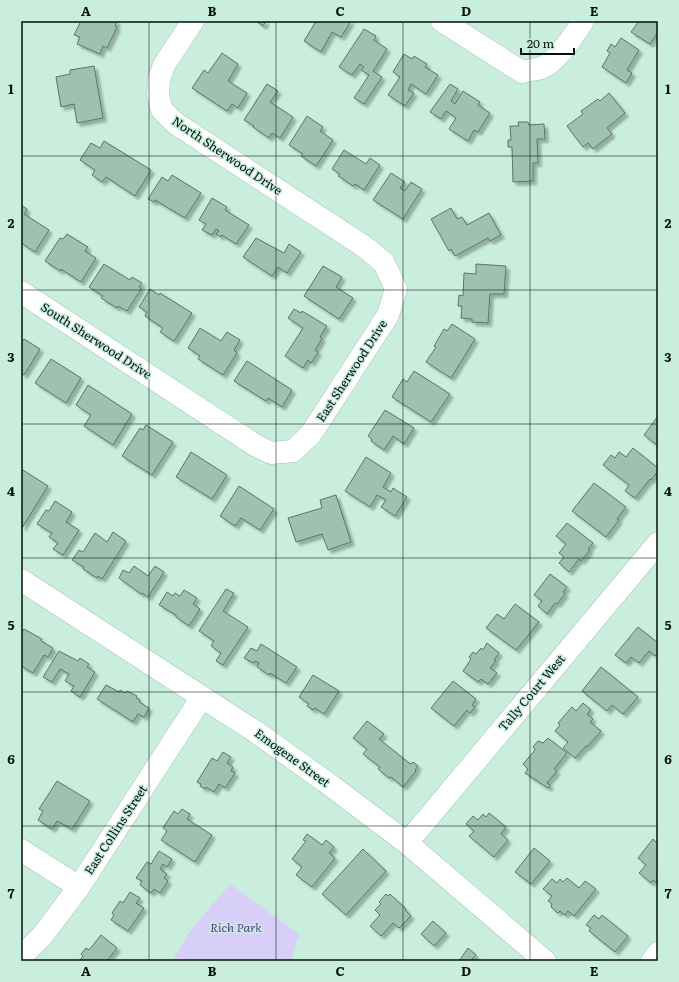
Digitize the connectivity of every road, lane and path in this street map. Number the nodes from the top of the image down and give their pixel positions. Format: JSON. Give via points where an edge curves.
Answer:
{"nodes":[{"id":1,"x":193,"y":21,"type":"edge"},
{"id":2,"x":442,"y":21,"type":"edge"},
{"id":3,"x":583,"y":21,"type":"edge"},
{"id":4,"x":286,"y":196,"type":"joint"},
{"id":5,"x":21,"y":292,"type":"edge"},
{"id":6,"x":170,"y":390,"type":"joint"},
{"id":7,"x":658,"y":543,"type":"edge"},
{"id":8,"x":21,"y":580,"type":"edge"},
{"id":9,"x":202,"y":697,"type":"junction"},
{"id":10,"x":407,"y":843,"type":"junction"},
{"id":11,"x":21,"y":850,"type":"edge"},
{"id":12,"x":79,"y":887,"type":"junction"},
{"id":13,"x":658,"y":954,"type":"edge"},
{"id":14,"x":21,"y":957,"type":"edge"},
{"id":15,"x":546,"y":961,"type":"edge"},
{"id":16,"x":652,"y":961,"type":"edge"}],
"edges":[{"from":1,"to":4,"type":"street","name":"North Sherwood Drive","via":[[164,65],[159,79],[158,95],[162,110],[175,123]]},
{"from":2,"to":3,"type":"street","via":[[522,72],[542,68],[558,55]]},
{"from":4,"to":6,"type":"street","name":"East Sherwood Drive","via":[[365,247],[384,263],[396,289],[388,316],[311,434],[293,451],[271,453]]},
{"from":5,"to":6,"type":"street","name":"South Sherwood Drive"},
{"from":7,"to":10,"type":"street","name":"Tally Court West"},
{"from":8,"to":9,"type":"street","name":"Emogene Street"},
{"from":9,"to":10,"type":"street","name":"Emogene Street","via":[[288,755]]},
{"from":9,"to":12,"type":"street","name":"East Collins Street"},
{"from":10,"to":15,"type":"street","name":"Emogene Street"},
{"from":11,"to":12,"type":"street"},
{"from":12,"to":14,"type":"street","name":"East Collins Street","via":[[42,936]]},
{"from":13,"to":16,"type":"street"}]}
